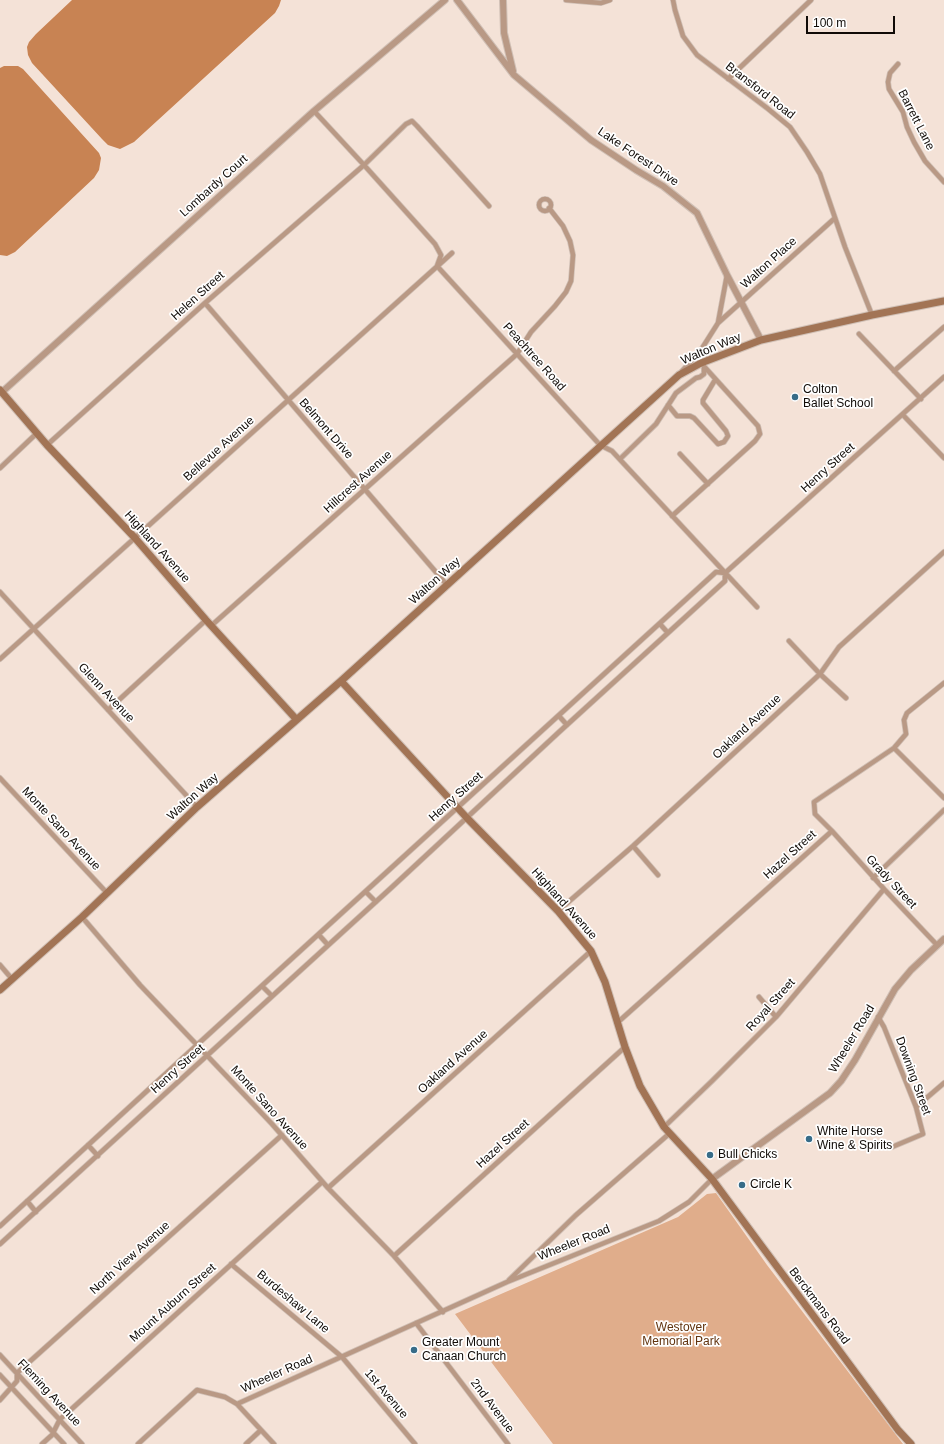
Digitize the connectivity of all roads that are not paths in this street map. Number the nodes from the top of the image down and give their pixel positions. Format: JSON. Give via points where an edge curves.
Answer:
{"nodes":[{"id":1,"x":445,"y":0,"type":"edge"},
{"id":2,"x":457,"y":0,"type":"edge"},
{"id":3,"x":503,"y":0,"type":"edge"},
{"id":4,"x":566,"y":0,"type":"edge"},
{"id":5,"x":610,"y":0,"type":"edge"},
{"id":6,"x":673,"y":0,"type":"edge"},
{"id":7,"x":811,"y":0,"type":"edge"},
{"id":8,"x":898,"y":64,"type":"dead end"},
{"id":9,"x":514,"y":75,"type":"junction"},
{"id":10,"x":728,"y":79,"type":"junction"},
{"id":11,"x":314,"y":111,"type":"junction"},
{"id":12,"x":364,"y":164,"type":"junction"},
{"id":13,"x":944,"y":182,"type":"edge"},
{"id":14,"x":489,"y":206,"type":"dead end"},
{"id":15,"x":549,"y":208,"type":"dead end"},
{"id":16,"x":835,"y":218,"type":"junction"},
{"id":17,"x":452,"y":253,"type":"dead end"},
{"id":18,"x":437,"y":266,"type":"junction"},
{"id":19,"x":727,"y":275,"type":"junction"},
{"id":20,"x":742,"y":301,"type":"junction"},
{"id":21,"x":944,"y":301,"type":"edge"},
{"id":22,"x":205,"y":303,"type":"junction"},
{"id":23,"x":872,"y":315,"type":"junction"},
{"id":24,"x":718,"y":323,"type":"junction"},
{"id":25,"x":944,"y":327,"type":"edge"},
{"id":26,"x":860,"y":334,"type":"dead end"},
{"id":27,"x":762,"y":340,"type":"junction"},
{"id":28,"x":517,"y":354,"type":"junction"},
{"id":29,"x":703,"y":365,"type":"junction"},
{"id":30,"x":894,"y":371,"type":"junction"},
{"id":31,"x":679,"y":375,"type":"junction"},
{"id":32,"x":715,"y":380,"type":"junction"},
{"id":33,"x":943,"y":380,"type":"edge"},
{"id":34,"x":1,"y":391,"type":"edge"},
{"id":35,"x":921,"y":399,"type":"junction"},
{"id":36,"x":288,"y":400,"type":"junction"},
{"id":37,"x":668,"y":405,"type":"junction"},
{"id":38,"x":903,"y":415,"type":"junction"},
{"id":39,"x":37,"y":433,"type":"junction"},
{"id":40,"x":48,"y":444,"type":"junction"},
{"id":41,"x":600,"y":445,"type":"junction"},
{"id":42,"x":680,"y":454,"type":"dead end"},
{"id":43,"x":944,"y":458,"type":"edge"},
{"id":44,"x":620,"y":459,"type":"junction"},
{"id":45,"x":0,"y":468,"type":"edge"},
{"id":46,"x":708,"y":484,"type":"junction"},
{"id":47,"x":365,"y":489,"type":"junction"},
{"id":48,"x":672,"y":516,"type":"junction"},
{"id":49,"x":135,"y":538,"type":"junction"},
{"id":50,"x":944,"y":552,"type":"edge"},
{"id":51,"x":725,"y":573,"type":"junction"},
{"id":52,"x":447,"y":585,"type":"junction"},
{"id":53,"x":0,"y":592,"type":"edge"},
{"id":54,"x":757,"y":607,"type":"dead end"},
{"id":55,"x":206,"y":620,"type":"junction"},
{"id":56,"x":660,"y":624,"type":"junction"},
{"id":57,"x":212,"y":625,"type":"junction"},
{"id":58,"x":34,"y":629,"type":"junction"},
{"id":59,"x":668,"y":633,"type":"junction"},
{"id":60,"x":789,"y":641,"type":"dead end"},
{"id":61,"x":0,"y":660,"type":"edge"},
{"id":62,"x":820,"y":674,"type":"junction"},
{"id":63,"x":341,"y":681,"type":"junction"},
{"id":64,"x":944,"y":683,"type":"edge"},
{"id":65,"x":846,"y":698,"type":"dead end"},
{"id":66,"x":108,"y":710,"type":"junction"},
{"id":67,"x":559,"y":716,"type":"junction"},
{"id":68,"x":296,"y":719,"type":"junction"},
{"id":69,"x":567,"y":725,"type":"junction"},
{"id":70,"x":894,"y":748,"type":"junction"},
{"id":71,"x":0,"y":778,"type":"edge"},
{"id":72,"x":944,"y":798,"type":"edge"},
{"id":73,"x":198,"y":807,"type":"junction"},
{"id":74,"x":459,"y":808,"type":"junction"},
{"id":75,"x":944,"y":810,"type":"edge"},
{"id":76,"x":467,"y":818,"type":"junction"},
{"id":77,"x":832,"y":831,"type":"junction"},
{"id":78,"x":633,"y":846,"type":"junction"},
{"id":79,"x":658,"y":875,"type":"dead end"},
{"id":80,"x":873,"y":878,"type":"junction"},
{"id":81,"x":884,"y":889,"type":"junction"},
{"id":82,"x":366,"y":892,"type":"junction"},
{"id":83,"x":106,"y":894,"type":"junction"},
{"id":84,"x":376,"y":902,"type":"junction"},
{"id":85,"x":558,"y":911,"type":"junction"},
{"id":86,"x":82,"y":917,"type":"junction"},
{"id":87,"x":319,"y":935,"type":"junction"},
{"id":88,"x":944,"y":939,"type":"edge"},
{"id":89,"x":938,"y":944,"type":"junction"},
{"id":90,"x":328,"y":945,"type":"junction"},
{"id":91,"x":590,"y":951,"type":"junction"},
{"id":92,"x":0,"y":966,"type":"edge"},
{"id":93,"x":12,"y":978,"type":"junction"},
{"id":94,"x":262,"y":986,"type":"junction"},
{"id":95,"x":0,"y":990,"type":"edge"},
{"id":96,"x":272,"y":996,"type":"junction"},
{"id":97,"x":759,"y":997,"type":"dead end"},
{"id":98,"x":776,"y":1017,"type":"junction"},
{"id":99,"x":878,"y":1017,"type":"junction"},
{"id":100,"x":617,"y":1023,"type":"junction"},
{"id":101,"x":198,"y":1044,"type":"junction"},
{"id":102,"x":625,"y":1047,"type":"junction"},
{"id":103,"x":208,"y":1055,"type":"junction"},
{"id":104,"x":944,"y":1083,"type":"edge"},
{"id":105,"x":916,"y":1107,"type":"junction"},
{"id":106,"x":664,"y":1126,"type":"junction"},
{"id":107,"x":670,"y":1133,"type":"junction"},
{"id":108,"x":282,"y":1136,"type":"junction"},
{"id":109,"x":88,"y":1145,"type":"junction"},
{"id":110,"x":892,"y":1147,"type":"dead end"},
{"id":111,"x":98,"y":1156,"type":"junction"},
{"id":112,"x":712,"y":1179,"type":"junction"},
{"id":113,"x":322,"y":1182,"type":"junction"},
{"id":114,"x":328,"y":1188,"type":"junction"},
{"id":115,"x":27,"y":1201,"type":"junction"},
{"id":116,"x":36,"y":1212,"type":"junction"},
{"id":117,"x":0,"y":1226,"type":"edge"},
{"id":118,"x":0,"y":1244,"type":"edge"},
{"id":119,"x":394,"y":1256,"type":"junction"},
{"id":120,"x":232,"y":1264,"type":"junction"},
{"id":121,"x":507,"y":1282,"type":"junction"},
{"id":122,"x":443,"y":1312,"type":"junction"},
{"id":123,"x":416,"y":1323,"type":"junction"},
{"id":124,"x":0,"y":1355,"type":"edge"},
{"id":125,"x":342,"y":1356,"type":"junction"},
{"id":126,"x":17,"y":1373,"type":"junction"},
{"id":127,"x":0,"y":1375,"type":"edge"},
{"id":128,"x":12,"y":1387,"type":"junction"},
{"id":129,"x":0,"y":1400,"type":"edge"},
{"id":130,"x":237,"y":1404,"type":"junction"},
{"id":131,"x":60,"y":1419,"type":"junction"},
{"id":132,"x":261,"y":1430,"type":"junction"},
{"id":133,"x":53,"y":1432,"type":"junction"},
{"id":134,"x":42,"y":1444,"type":"edge"},
{"id":135,"x":64,"y":1444,"type":"edge"},
{"id":136,"x":82,"y":1444,"type":"edge"},
{"id":137,"x":138,"y":1444,"type":"edge"},
{"id":138,"x":246,"y":1444,"type":"edge"},
{"id":139,"x":274,"y":1444,"type":"edge"},
{"id":140,"x":416,"y":1444,"type":"edge"},
{"id":141,"x":508,"y":1444,"type":"edge"},
{"id":142,"x":911,"y":1444,"type":"edge"}],
"edges":[{"from":1,"to":11,"type":"street","name":"Lombardy Court"},
{"from":2,"to":9,"type":"street","name":"Lake Forest Drive"},
{"from":3,"to":9,"type":"street","via":[[504,33]]},
{"from":4,"to":5,"type":"street","via":[[601,3]]},
{"from":6,"to":10,"type":"street","name":"Bransford Road","via":[[684,36],[698,55]]},
{"from":7,"to":10,"type":"street"},
{"from":8,"to":13,"type":"street","name":"Barrett Lane","via":[[890,73],[889,89],[903,112],[914,142],[925,161]]},
{"from":9,"to":19,"type":"street","name":"Lake Forest Drive","via":[[591,140],[663,186],[697,213]]},
{"from":10,"to":16,"type":"street","name":"Bransford Road","via":[[790,127],[820,174]]},
{"from":11,"to":12,"type":"street"},
{"from":11,"to":34,"type":"street","name":"Lombardy Court"},
{"from":12,"to":14,"type":"street","name":"Helen Street","via":[[412,121]]},
{"from":12,"to":18,"type":"street","via":[[435,244],[441,255]]},
{"from":12,"to":22,"type":"street","name":"Helen Street"},
{"from":15,"to":28,"type":"street","name":"Hillcrest Avenue","via":[[563,226],[570,241],[573,255],[571,280],[566,292],[531,332]]},
{"from":16,"to":20,"type":"street","name":"Walton Place"},
{"from":16,"to":23,"type":"street","name":"Bransford Road"},
{"from":17,"to":18,"type":"street","name":"Bellevue Avenue"},
{"from":18,"to":28,"type":"street","name":"Peachtree Road"},
{"from":18,"to":36,"type":"street","name":"Bellevue Avenue"},
{"from":19,"to":20,"type":"street","name":"Lake Forest Drive"},
{"from":19,"to":24,"type":"street"},
{"from":20,"to":24,"type":"street","name":"Walton Place"},
{"from":20,"to":27,"type":"street","name":"Lake Forest Drive"},
{"from":21,"to":23,"type":"main road","name":"Walton Way"},
{"from":22,"to":36,"type":"street","name":"Belmont Drive"},
{"from":22,"to":40,"type":"street","name":"Helen Street"},
{"from":23,"to":27,"type":"main road","name":"Walton Way"},
{"from":24,"to":31,"type":"street","via":[[699,353]]},
{"from":25,"to":30,"type":"street"},
{"from":26,"to":30,"type":"street"},
{"from":27,"to":29,"type":"main road","name":"Walton Way"},
{"from":28,"to":41,"type":"street","name":"Peachtree Road"},
{"from":28,"to":47,"type":"street","name":"Hillcrest Avenue"},
{"from":29,"to":31,"type":"main road","name":"Walton Way"},
{"from":29,"to":32,"type":"street"},
{"from":29,"to":37,"type":"street","via":[[704,374],[676,393]]},
{"from":30,"to":35,"type":"street"},
{"from":31,"to":41,"type":"main road","name":"Walton Way"},
{"from":32,"to":37,"type":"street","via":[[703,403],[726,431],[728,436],[724,442],[718,444],[694,418],[677,416]]},
{"from":32,"to":46,"type":"street","via":[[758,426],[760,434]]},
{"from":33,"to":35,"type":"street","name":"Henry Street"},
{"from":34,"to":39,"type":"main road","name":"Highland Avenue"},
{"from":35,"to":38,"type":"street","name":"Henry Street"},
{"from":36,"to":47,"type":"street","name":"Belmont Drive"},
{"from":36,"to":49,"type":"street","name":"Bellevue Avenue"},
{"from":37,"to":44,"type":"street","via":[[656,424]]},
{"from":38,"to":43,"type":"street"},
{"from":38,"to":51,"type":"street","name":"Henry Street"},
{"from":39,"to":40,"type":"main road","name":"Highland Avenue"},
{"from":39,"to":45,"type":"street"},
{"from":40,"to":49,"type":"main road","name":"Highland Avenue"},
{"from":41,"to":44,"type":"street","name":"Peachtree Road"},
{"from":41,"to":52,"type":"main road","name":"Walton Way"},
{"from":42,"to":46,"type":"street"},
{"from":44,"to":48,"type":"street","name":"Peachtree Road"},
{"from":46,"to":48,"type":"street"},
{"from":47,"to":52,"type":"street","name":"Belmont Drive"},
{"from":47,"to":57,"type":"street","name":"Hillcrest Avenue"},
{"from":48,"to":51,"type":"street","name":"Peachtree Road"},
{"from":49,"to":55,"type":"main road","name":"Highland Avenue"},
{"from":49,"to":58,"type":"street","name":"Bellevue Avenue"},
{"from":50,"to":62,"type":"street","name":"Oakland Avenue","via":[[839,647]]},
{"from":51,"to":54,"type":"street","name":"Peachtree Road"},
{"from":51,"to":56,"type":"street","name":"Henry Street","via":[[716,572]]},
{"from":51,"to":59,"type":"street","name":"Henry Street","via":[[725,581]]},
{"from":52,"to":63,"type":"main road","name":"Walton Way"},
{"from":53,"to":58,"type":"street","name":"Glenn Avenue"},
{"from":55,"to":57,"type":"main road","name":"Highland Avenue"},
{"from":55,"to":66,"type":"street"},
{"from":56,"to":59,"type":"street"},
{"from":56,"to":67,"type":"street","name":"Henry Street"},
{"from":57,"to":68,"type":"main road","name":"Highland Avenue"},
{"from":58,"to":61,"type":"street","name":"Bellevue Avenue"},
{"from":58,"to":66,"type":"street","name":"Glenn Avenue"},
{"from":59,"to":69,"type":"street","name":"Henry Street"},
{"from":60,"to":62,"type":"street"},
{"from":62,"to":65,"type":"street"},
{"from":62,"to":78,"type":"street","name":"Oakland Avenue"},
{"from":63,"to":68,"type":"main road","name":"Walton Way"},
{"from":63,"to":74,"type":"main road","name":"Highland Avenue"},
{"from":64,"to":70,"type":"street","name":"Hazel Street","via":[[908,713],[904,720],[906,734]]},
{"from":66,"to":73,"type":"street","name":"Glenn Avenue"},
{"from":67,"to":69,"type":"street"},
{"from":67,"to":74,"type":"street","name":"Henry Street"},
{"from":68,"to":73,"type":"main road","name":"Walton Way"},
{"from":69,"to":76,"type":"street","name":"Henry Street"},
{"from":70,"to":72,"type":"street"},
{"from":70,"to":77,"type":"street","name":"Hazel Street","via":[[814,802],[816,814]]},
{"from":71,"to":83,"type":"street","name":"Monte Sano Avenue"},
{"from":73,"to":83,"type":"main road","name":"Walton Way"},
{"from":74,"to":76,"type":"main road","name":"Highland Avenue"},
{"from":74,"to":82,"type":"street","name":"Henry Street"},
{"from":75,"to":80,"type":"street"},
{"from":76,"to":84,"type":"street","name":"Henry Street"},
{"from":76,"to":85,"type":"main road","name":"Highland Avenue"},
{"from":77,"to":80,"type":"street","name":"Grady Street"},
{"from":77,"to":100,"type":"street","name":"Hazel Street"},
{"from":78,"to":79,"type":"street"},
{"from":78,"to":85,"type":"street","name":"Oakland Avenue"},
{"from":80,"to":81,"type":"street","name":"Grady Street"},
{"from":81,"to":89,"type":"street","name":"Grady Street"},
{"from":81,"to":98,"type":"street","name":"Royal Street"},
{"from":82,"to":84,"type":"street"},
{"from":82,"to":87,"type":"street","name":"Henry Street"},
{"from":83,"to":86,"type":"main road","name":"Walton Way"},
{"from":84,"to":90,"type":"street","name":"Henry Street"},
{"from":85,"to":91,"type":"main road","name":"Highland Avenue"},
{"from":86,"to":93,"type":"main road","name":"Walton Way"},
{"from":86,"to":101,"type":"street","name":"Monte Sano Avenue","via":[[140,985]]},
{"from":87,"to":90,"type":"street"},
{"from":87,"to":94,"type":"street","name":"Henry Street"},
{"from":88,"to":89,"type":"street","name":"Wheeler Road"},
{"from":89,"to":99,"type":"street","name":"Wheeler Road","via":[[895,989]]},
{"from":90,"to":96,"type":"street","name":"Henry Street"},
{"from":91,"to":100,"type":"main road","name":"Highland Avenue","via":[[605,982]]},
{"from":91,"to":114,"type":"street","name":"Oakland Avenue"},
{"from":92,"to":93,"type":"street"},
{"from":93,"to":95,"type":"main road","name":"Walton Way"},
{"from":94,"to":96,"type":"street"},
{"from":94,"to":101,"type":"street","name":"Henry Street"},
{"from":96,"to":103,"type":"street","name":"Henry Street"},
{"from":97,"to":98,"type":"street"},
{"from":98,"to":106,"type":"street","name":"Royal Street"},
{"from":99,"to":105,"type":"street","name":"Downing Street"},
{"from":99,"to":112,"type":"street","name":"Wheeler Road","via":[[855,1060],[830,1093]]},
{"from":100,"to":102,"type":"main road","name":"Highland Avenue"},
{"from":101,"to":103,"type":"street","name":"Monte Sano Avenue"},
{"from":101,"to":109,"type":"street","name":"Henry Street"},
{"from":102,"to":106,"type":"main road","name":"Highland Avenue","via":[[640,1086]]},
{"from":102,"to":119,"type":"street","name":"Hazel Street"},
{"from":103,"to":108,"type":"street","name":"Monte Sano Avenue"},
{"from":103,"to":111,"type":"street","name":"Henry Street"},
{"from":104,"to":105,"type":"street"},
{"from":105,"to":110,"type":"street","name":"Downing Street","via":[[923,1134]]},
{"from":106,"to":107,"type":"main road","name":"Highland Avenue"},
{"from":107,"to":112,"type":"main road","name":"Highland Avenue"},
{"from":107,"to":121,"type":"street","via":[[576,1215]]},
{"from":108,"to":113,"type":"street","name":"Monte Sano Avenue"},
{"from":108,"to":126,"type":"street","name":"North View Avenue"},
{"from":109,"to":111,"type":"street"},
{"from":109,"to":115,"type":"street","name":"Henry Street"},
{"from":111,"to":116,"type":"street","name":"Henry Street"},
{"from":112,"to":121,"type":"street","name":"Wheeler Road","via":[[690,1202],[659,1221]]},
{"from":112,"to":142,"type":"main road","name":"Berckmans Road"},
{"from":113,"to":114,"type":"street","name":"Monte Sano Avenue"},
{"from":113,"to":120,"type":"street","name":"Mount Auburn Street"},
{"from":114,"to":119,"type":"street","name":"Monte Sano Avenue"},
{"from":115,"to":116,"type":"street"},
{"from":115,"to":117,"type":"street","name":"Henry Street"},
{"from":116,"to":118,"type":"street","name":"Henry Street"},
{"from":119,"to":122,"type":"street","name":"Monte Sano Avenue"},
{"from":120,"to":125,"type":"street","name":"Burdeshaw Lane"},
{"from":120,"to":131,"type":"street","name":"Mount Auburn Street"},
{"from":121,"to":122,"type":"street","name":"Wheeler Road"},
{"from":122,"to":123,"type":"street","name":"Wheeler Road"},
{"from":123,"to":125,"type":"street","name":"Wheeler Road"},
{"from":123,"to":141,"type":"street","name":"2nd Avenue"},
{"from":124,"to":126,"type":"street","name":"Fleming Avenue"},
{"from":125,"to":130,"type":"street","name":"Wheeler Road"},
{"from":125,"to":140,"type":"street","name":"1st Avenue"},
{"from":126,"to":128,"type":"street","name":"North View Avenue","via":[[17,1381]]},
{"from":126,"to":131,"type":"street","name":"Fleming Avenue"},
{"from":127,"to":128,"type":"street","name":"Fleming Avenue"},
{"from":128,"to":129,"type":"street","name":"North View Avenue"},
{"from":128,"to":133,"type":"street","name":"Fleming Avenue"},
{"from":130,"to":132,"type":"street"},
{"from":130,"to":137,"type":"street","name":"Wheeler Road","via":[[225,1397],[197,1390]]},
{"from":131,"to":133,"type":"street","name":"Mount Auburn Street"},
{"from":131,"to":136,"type":"street","name":"Fleming Avenue"},
{"from":132,"to":138,"type":"street"},
{"from":132,"to":139,"type":"street"},
{"from":133,"to":134,"type":"street","name":"Mount Auburn Street"},
{"from":133,"to":135,"type":"street","name":"Fleming Avenue"}]}
